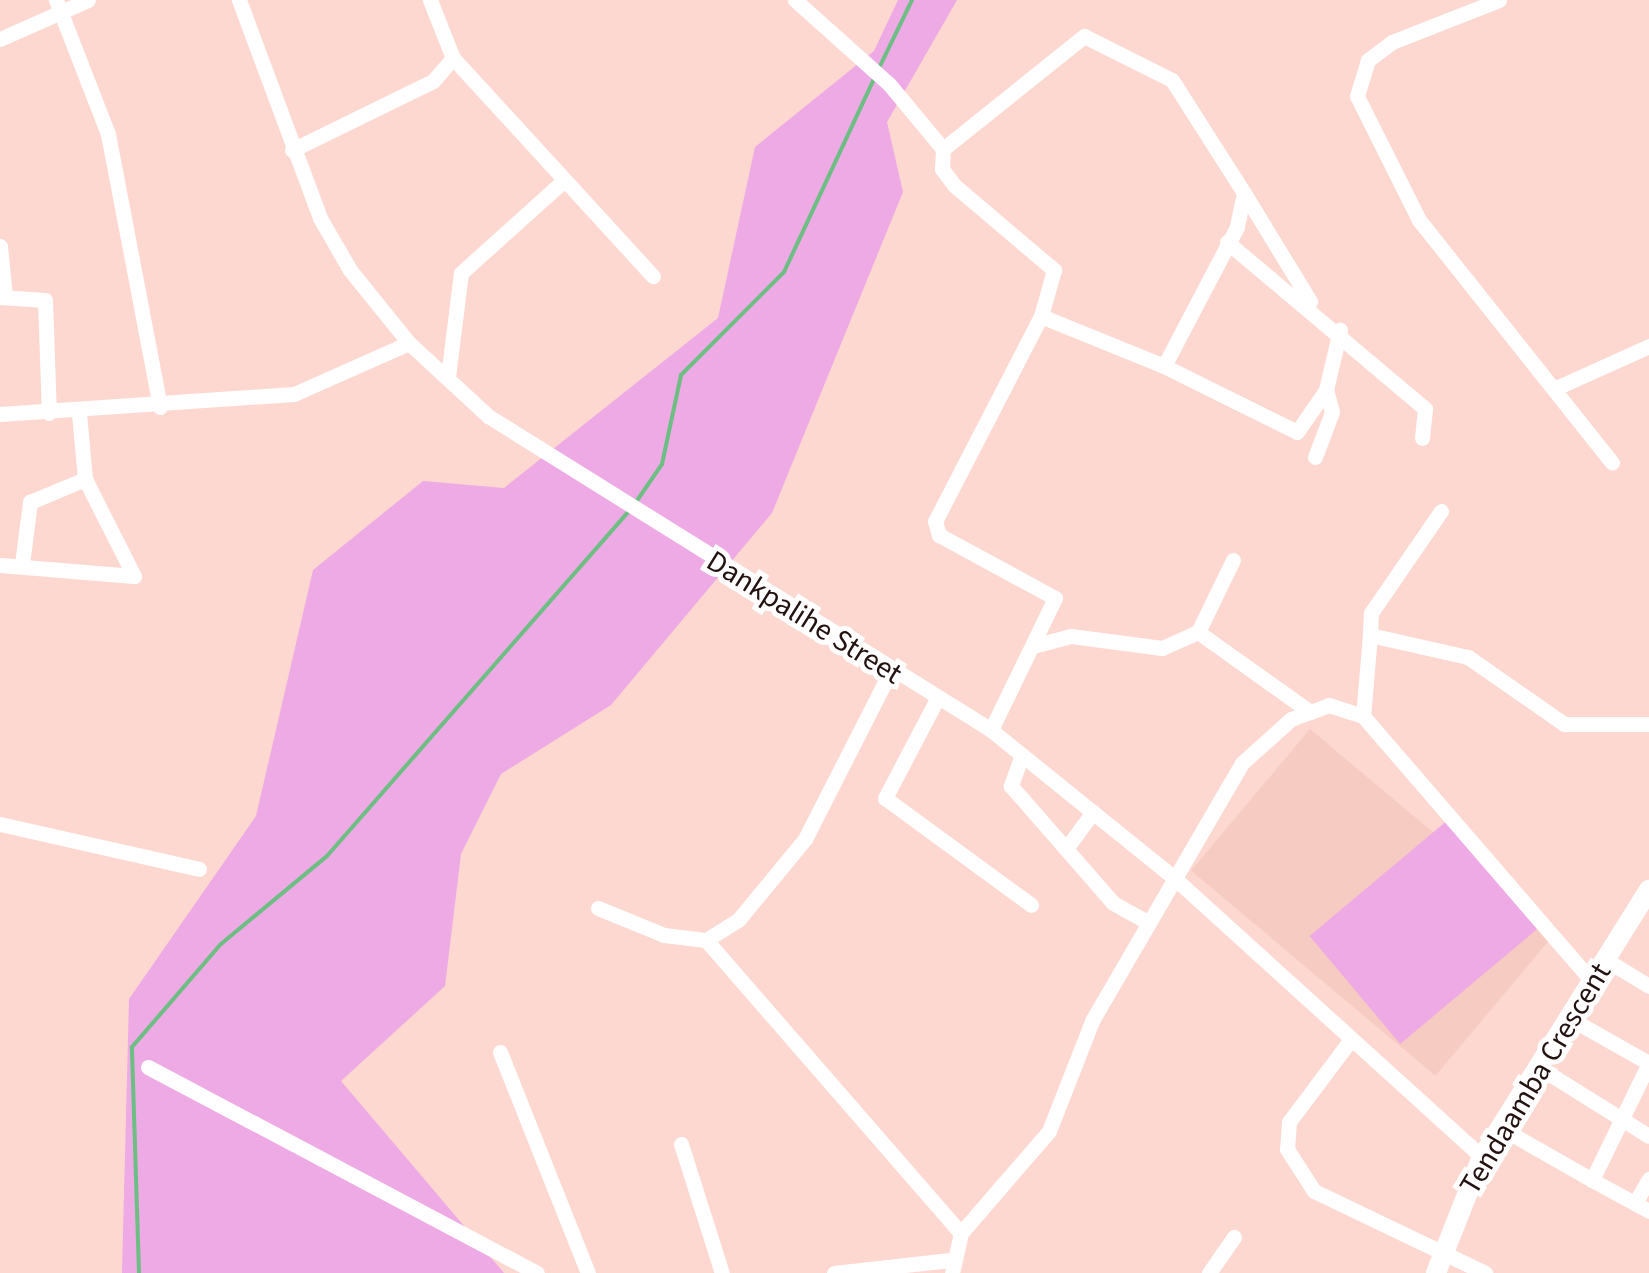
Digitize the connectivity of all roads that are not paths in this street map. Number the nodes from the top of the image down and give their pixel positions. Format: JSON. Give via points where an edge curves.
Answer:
{"nodes":[{"id":1,"x":88,"y":0,"type":"edge"},
{"id":2,"x":240,"y":0,"type":"edge"},
{"id":3,"x":430,"y":0,"type":"edge"},
{"id":4,"x":795,"y":0,"type":"edge"},
{"id":5,"x":1498,"y":0,"type":"edge"},
{"id":6,"x":58,"y":5,"type":"edge"},
{"id":7,"x":0,"y":40,"type":"edge"},
{"id":8,"x":454,"y":58,"type":"junction"},
{"id":9,"x":943,"y":149,"type":"junction"},
{"id":10,"x":292,"y":150,"type":"junction"},
{"id":11,"x":563,"y":181,"type":"junction"},
{"id":12,"x":1244,"y":193,"type":"junction"},
{"id":13,"x":1227,"y":242,"type":"junction"},
{"id":14,"x":0,"y":246,"type":"edge"},
{"id":15,"x":653,"y":276,"type":"dead end"},
{"id":16,"x":2,"y":296,"type":"edge"},
{"id":17,"x":1318,"y":313,"type":"junction"},
{"id":18,"x":1041,"y":316,"type":"junction"},
{"id":19,"x":1340,"y":330,"type":"junction"},
{"id":20,"x":409,"y":343,"type":"junction"},
{"id":21,"x":1649,"y":346,"type":"edge"},
{"id":22,"x":1164,"y":366,"type":"junction"},
{"id":23,"x":448,"y":377,"type":"junction"},
{"id":24,"x":1556,"y":388,"type":"junction"},
{"id":25,"x":1326,"y":390,"type":"junction"},
{"id":26,"x":160,"y":408,"type":"junction"},
{"id":27,"x":49,"y":413,"type":"junction"},
{"id":28,"x":78,"y":413,"type":"junction"},
{"id":29,"x":0,"y":414,"type":"edge"},
{"id":30,"x":1422,"y":438,"type":"dead end"},
{"id":31,"x":1315,"y":458,"type":"dead end"},
{"id":32,"x":1612,"y":463,"type":"dead end"},
{"id":33,"x":86,"y":480,"type":"junction"},
{"id":34,"x":1441,"y":511,"type":"dead end"},
{"id":35,"x":1233,"y":560,"type":"dead end"},
{"id":36,"x":22,"y":564,"type":"junction"},
{"id":37,"x":0,"y":565,"type":"edge"},
{"id":38,"x":1198,"y":632,"type":"junction"},
{"id":39,"x":1370,"y":635,"type":"junction"},
{"id":40,"x":1033,"y":646,"type":"junction"},
{"id":41,"x":890,"y":672,"type":"junction"},
{"id":42,"x":937,"y":700,"type":"junction"},
{"id":43,"x":1310,"y":712,"type":"junction"},
{"id":44,"x":1363,"y":716,"type":"junction"},
{"id":45,"x":1649,"y":724,"type":"edge"},
{"id":46,"x":992,"y":730,"type":"junction"},
{"id":47,"x":1022,"y":755,"type":"junction"},
{"id":48,"x":1093,"y":812,"type":"junction"},
{"id":49,"x":0,"y":824,"type":"edge"},
{"id":50,"x":1068,"y":846,"type":"junction"},
{"id":51,"x":198,"y":868,"type":"dead end"},
{"id":52,"x":1171,"y":875,"type":"junction"},
{"id":53,"x":1649,"y":890,"type":"edge"},
{"id":54,"x":1031,"y":905,"type":"dead end"},
{"id":55,"x":598,"y":908,"type":"dead end"},
{"id":56,"x":1643,"y":914,"type":"edge"},
{"id":57,"x":1146,"y":921,"type":"junction"},
{"id":58,"x":706,"y":940,"type":"junction"},
{"id":59,"x":1606,"y":960,"type":"junction"},
{"id":60,"x":1592,"y":982,"type":"junction"},
{"id":61,"x":1649,"y":986,"type":"edge"},
{"id":62,"x":1569,"y":1018,"type":"junction"},
{"id":63,"x":1349,"y":1042,"type":"junction"},
{"id":64,"x":500,"y":1052,"type":"dead end"},
{"id":65,"x":1649,"y":1063,"type":"edge"},
{"id":66,"x":148,"y":1068,"type":"dead end"},
{"id":67,"x":1540,"y":1068,"type":"junction"},
{"id":68,"x":1623,"y":1120,"type":"junction"},
{"id":69,"x":1501,"y":1128,"type":"junction"},
{"id":70,"x":1649,"y":1136,"type":"edge"},
{"id":71,"x":680,"y":1144,"type":"dead end"},
{"id":72,"x":1482,"y":1157,"type":"junction"},
{"id":73,"x":1649,"y":1179,"type":"edge"},
{"id":74,"x":1592,"y":1180,"type":"junction"},
{"id":75,"x":1642,"y":1207,"type":"edge"},
{"id":76,"x":961,"y":1233,"type":"junction"},
{"id":77,"x":1234,"y":1237,"type":"dead end"},
{"id":78,"x":1440,"y":1263,"type":"edge"},
{"id":79,"x":951,"y":1266,"type":"edge"},
{"id":80,"x":537,"y":1273,"type":"edge"},
{"id":81,"x":588,"y":1273,"type":"edge"},
{"id":82,"x":722,"y":1273,"type":"edge"},
{"id":83,"x":834,"y":1273,"type":"edge"},
{"id":84,"x":1209,"y":1273,"type":"edge"},
{"id":85,"x":1486,"y":1273,"type":"edge"}],
"edges":[{"from":1,"to":6,"type":"street"},
{"from":2,"to":10,"type":"street","name":"Dankpalihe Street"},
{"from":3,"to":8,"type":"street"},
{"from":4,"to":9,"type":"street","via":[[889,84]]},
{"from":5,"to":24,"type":"street","via":[[1392,42],[1368,60],[1357,96],[1419,220]]},
{"from":6,"to":7,"type":"street"},
{"from":6,"to":26,"type":"street","via":[[108,134]]},
{"from":8,"to":10,"type":"street","via":[[434,81]]},
{"from":8,"to":11,"type":"street"},
{"from":9,"to":12,"type":"street","via":[[1084,36],[1172,80]]},
{"from":9,"to":18,"type":"street","via":[[942,168],[955,186],[1054,270]]},
{"from":10,"to":20,"type":"street","name":"Dankpalihe Street","via":[[350,270]]},
{"from":11,"to":15,"type":"street"},
{"from":11,"to":23,"type":"street","via":[[461,272]]},
{"from":12,"to":13,"type":"street"},
{"from":12,"to":17,"type":"street"},
{"from":13,"to":17,"type":"street"},
{"from":13,"to":22,"type":"street"},
{"from":14,"to":16,"type":"street"},
{"from":16,"to":27,"type":"street","via":[[45,300]]},
{"from":17,"to":19,"type":"street"},
{"from":18,"to":22,"type":"street"},
{"from":18,"to":40,"type":"street","via":[[935,522],[939,535],[1051,589]]},
{"from":19,"to":25,"type":"street"},
{"from":19,"to":30,"type":"street","via":[[1425,409]]},
{"from":20,"to":23,"type":"street","name":"Dankpalihe Street"},
{"from":20,"to":26,"type":"street","via":[[294,394]]},
{"from":21,"to":24,"type":"street"},
{"from":22,"to":25,"type":"street","via":[[1297,432]]},
{"from":23,"to":41,"type":"street","name":"Dankpalihe Street","via":[[488,416]]},
{"from":24,"to":32,"type":"street"},
{"from":25,"to":31,"type":"street","via":[[1332,412]]},
{"from":26,"to":28,"type":"street"},
{"from":27,"to":28,"type":"street"},
{"from":27,"to":29,"type":"street"},
{"from":28,"to":33,"type":"street"},
{"from":33,"to":36,"type":"street","via":[[30,502]]},
{"from":33,"to":36,"type":"street","via":[[134,576]]},
{"from":34,"to":39,"type":"street","via":[[1371,613]]},
{"from":35,"to":38,"type":"street"},
{"from":36,"to":37,"type":"street"},
{"from":38,"to":40,"type":"street","via":[[1162,648],[1070,636]]},
{"from":38,"to":43,"type":"street"},
{"from":39,"to":44,"type":"street"},
{"from":39,"to":45,"type":"street","via":[[1468,657],[1564,724]]},
{"from":40,"to":46,"type":"street"},
{"from":41,"to":42,"type":"street","name":"Dankpalihe Street"},
{"from":41,"to":58,"type":"street","via":[[805,838],[760,900]]},
{"from":42,"to":46,"type":"street","name":"Dankpalihe Street"},
{"from":42,"to":54,"type":"street","via":[[885,798]]},
{"from":43,"to":44,"type":"street","via":[[1329,704]]},
{"from":43,"to":52,"type":"street","via":[[1242,763]]},
{"from":44,"to":60,"type":"street"},
{"from":46,"to":47,"type":"street","name":"Dankpalihe Street"},
{"from":47,"to":48,"type":"street","name":"Dankpalihe Street"},
{"from":47,"to":50,"type":"street","via":[[1010,786]]},
{"from":48,"to":50,"type":"street"},
{"from":48,"to":52,"type":"street","name":"Dankpalihe Street"},
{"from":49,"to":51,"type":"street"},
{"from":50,"to":57,"type":"street","via":[[1114,903]]},
{"from":52,"to":57,"type":"street"},
{"from":52,"to":63,"type":"street","name":"Dankpalihe Street"},
{"from":53,"to":56,"type":"street","name":"Tendaamba Crescent"},
{"from":55,"to":58,"type":"street","via":[[664,936]]},
{"from":56,"to":59,"type":"street","name":"Tendaamba Crescent"},
{"from":57,"to":76,"type":"street","via":[[1092,1019],[1049,1132]]},
{"from":58,"to":76,"type":"street"},
{"from":59,"to":60,"type":"street","name":"Tendaamba Crescent"},
{"from":59,"to":61,"type":"street"},
{"from":60,"to":62,"type":"street","name":"Tendaamba Crescent"},
{"from":62,"to":65,"type":"street"},
{"from":62,"to":67,"type":"street","name":"Tendaamba Crescent"},
{"from":63,"to":72,"type":"street","name":"Dankpalihe Street"},
{"from":63,"to":78,"type":"street","via":[[1289,1122],[1287,1148],[1314,1191]]},
{"from":64,"to":81,"type":"street"},
{"from":65,"to":68,"type":"street"},
{"from":66,"to":80,"type":"street"},
{"from":67,"to":68,"type":"street"},
{"from":67,"to":69,"type":"street","name":"Tendaamba Crescent"},
{"from":68,"to":70,"type":"street"},
{"from":68,"to":74,"type":"street"},
{"from":69,"to":72,"type":"street","name":"Tendaamba Crescent"},
{"from":69,"to":74,"type":"street"},
{"from":71,"to":82,"type":"street"},
{"from":72,"to":78,"type":"street","name":"Tendaamba Crescent"},
{"from":73,"to":75,"type":"street"},
{"from":74,"to":75,"type":"street"},
{"from":76,"to":79,"type":"street"},
{"from":77,"to":84,"type":"street"},
{"from":78,"to":85,"type":"street"},
{"from":79,"to":83,"type":"street"}]}
